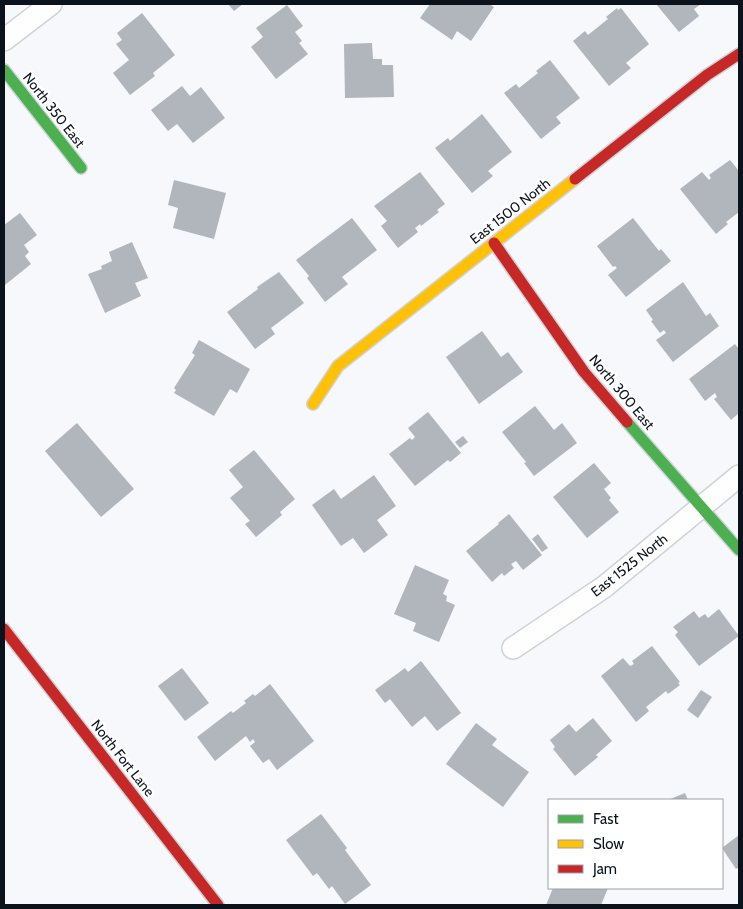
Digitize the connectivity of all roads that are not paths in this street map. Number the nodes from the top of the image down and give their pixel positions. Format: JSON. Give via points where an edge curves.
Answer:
{"nodes":[{"id":1,"x":51,"y":4,"type":"edge"},
{"id":2,"x":4,"y":40,"type":"edge"},
{"id":3,"x":739,"y":54,"type":"edge"},
{"id":4,"x":4,"y":70,"type":"edge"},
{"id":5,"x":81,"y":168,"type":"dead end"},
{"id":6,"x":494,"y":242,"type":"junction"},
{"id":7,"x":313,"y":404,"type":"dead end"},
{"id":8,"x":739,"y":476,"type":"edge"},
{"id":9,"x":701,"y":508,"type":"junction"},
{"id":10,"x":739,"y":550,"type":"edge"},
{"id":11,"x":4,"y":629,"type":"edge"},
{"id":12,"x":514,"y":648,"type":"dead end"},
{"id":13,"x":218,"y":905,"type":"edge"}],
"edges":[{"from":1,"to":2,"type":"street"},
{"from":3,"to":6,"type":"street","name":"East 1500 North"},
{"from":4,"to":5,"type":"street","name":"North 350 East"},
{"from":6,"to":7,"type":"street","name":"East 1500 North","via":[[338,366]]},
{"from":6,"to":9,"type":"street","name":"North 300 East","via":[[584,372]]},
{"from":8,"to":9,"type":"street","name":"East 1525 North"},
{"from":9,"to":10,"type":"street","name":"North 300 East"},
{"from":9,"to":12,"type":"street","name":"East 1525 North","via":[[604,587]]},
{"from":11,"to":13,"type":"street","name":"North Fort Lane"}]}
